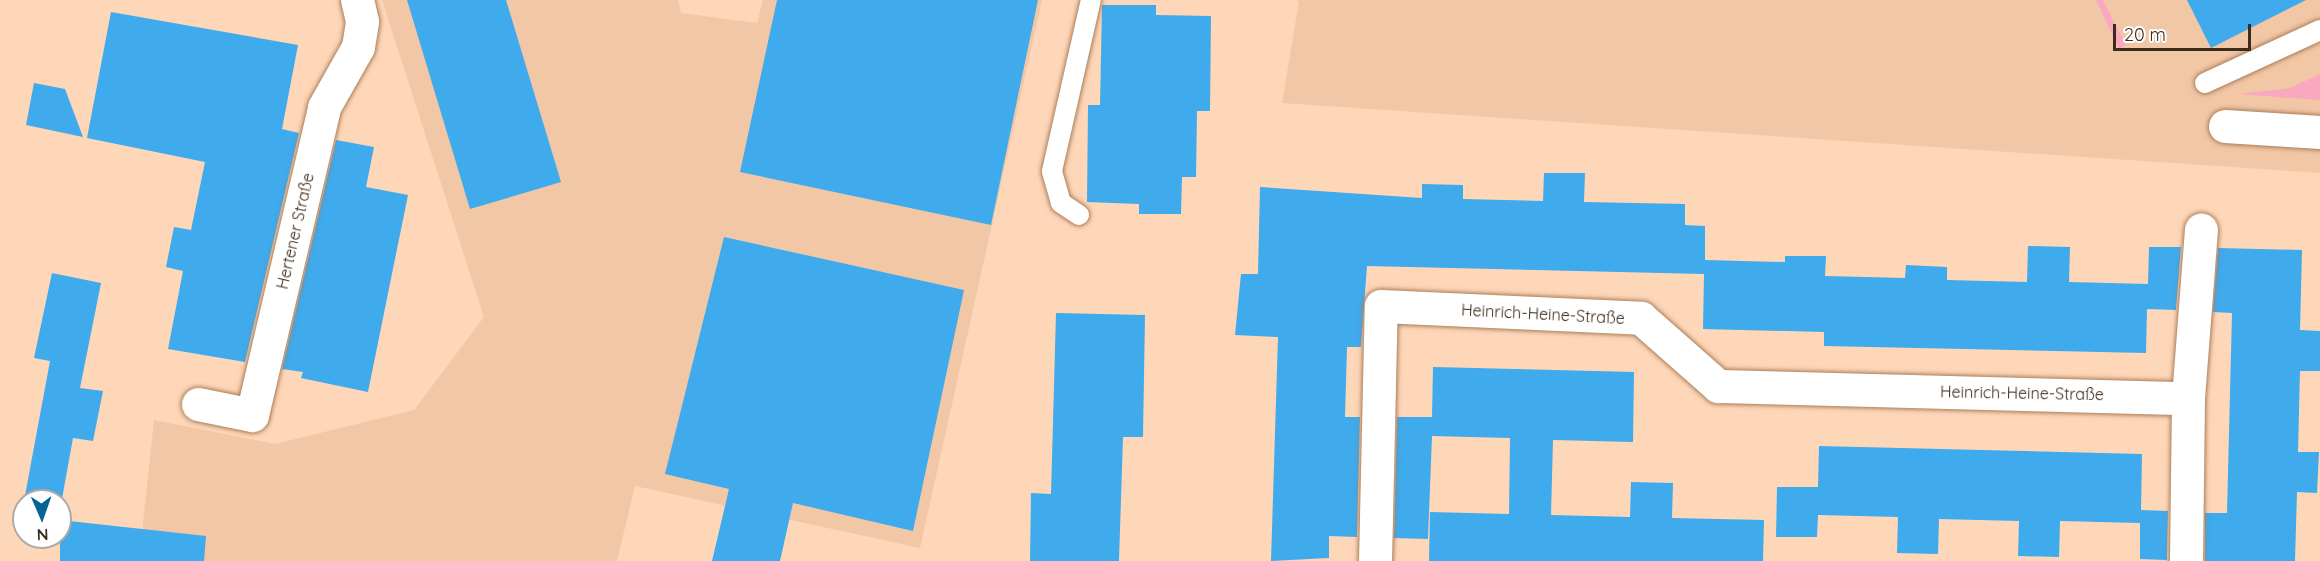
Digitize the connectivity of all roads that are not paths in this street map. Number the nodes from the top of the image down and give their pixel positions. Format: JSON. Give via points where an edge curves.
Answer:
{"nodes":[{"id":1,"x":357,"y":0,"type":"edge"},
{"id":2,"x":1091,"y":0,"type":"edge"},
{"id":3,"x":2320,"y":30,"type":"edge"},
{"id":4,"x":2205,"y":83,"type":"dead end"},
{"id":5,"x":2225,"y":126,"type":"dead end"},
{"id":6,"x":2320,"y":132,"type":"edge"},
{"id":7,"x":1079,"y":215,"type":"dead end"},
{"id":8,"x":2201,"y":229,"type":"dead end"},
{"id":9,"x":2188,"y":398,"type":"junction"},
{"id":10,"x":198,"y":404,"type":"dead end"},
{"id":11,"x":1376,"y":561,"type":"edge"},
{"id":12,"x":2186,"y":561,"type":"edge"}],
"edges":[{"from":1,"to":10,"type":"street","name":"Hertener Straße","via":[[362,21],[358,47],[324,107],[252,414]]},
{"from":2,"to":7,"type":"lane","via":[[1052,171],[1061,203]]},
{"from":3,"to":4,"type":"lane"},
{"from":5,"to":6,"type":"street"},
{"from":8,"to":9,"type":"street"},
{"from":9,"to":11,"type":"street","name":"Heinrich-Heine-Straße","via":[[1718,386],[1641,318],[1381,306]]},
{"from":9,"to":12,"type":"street"}]}
